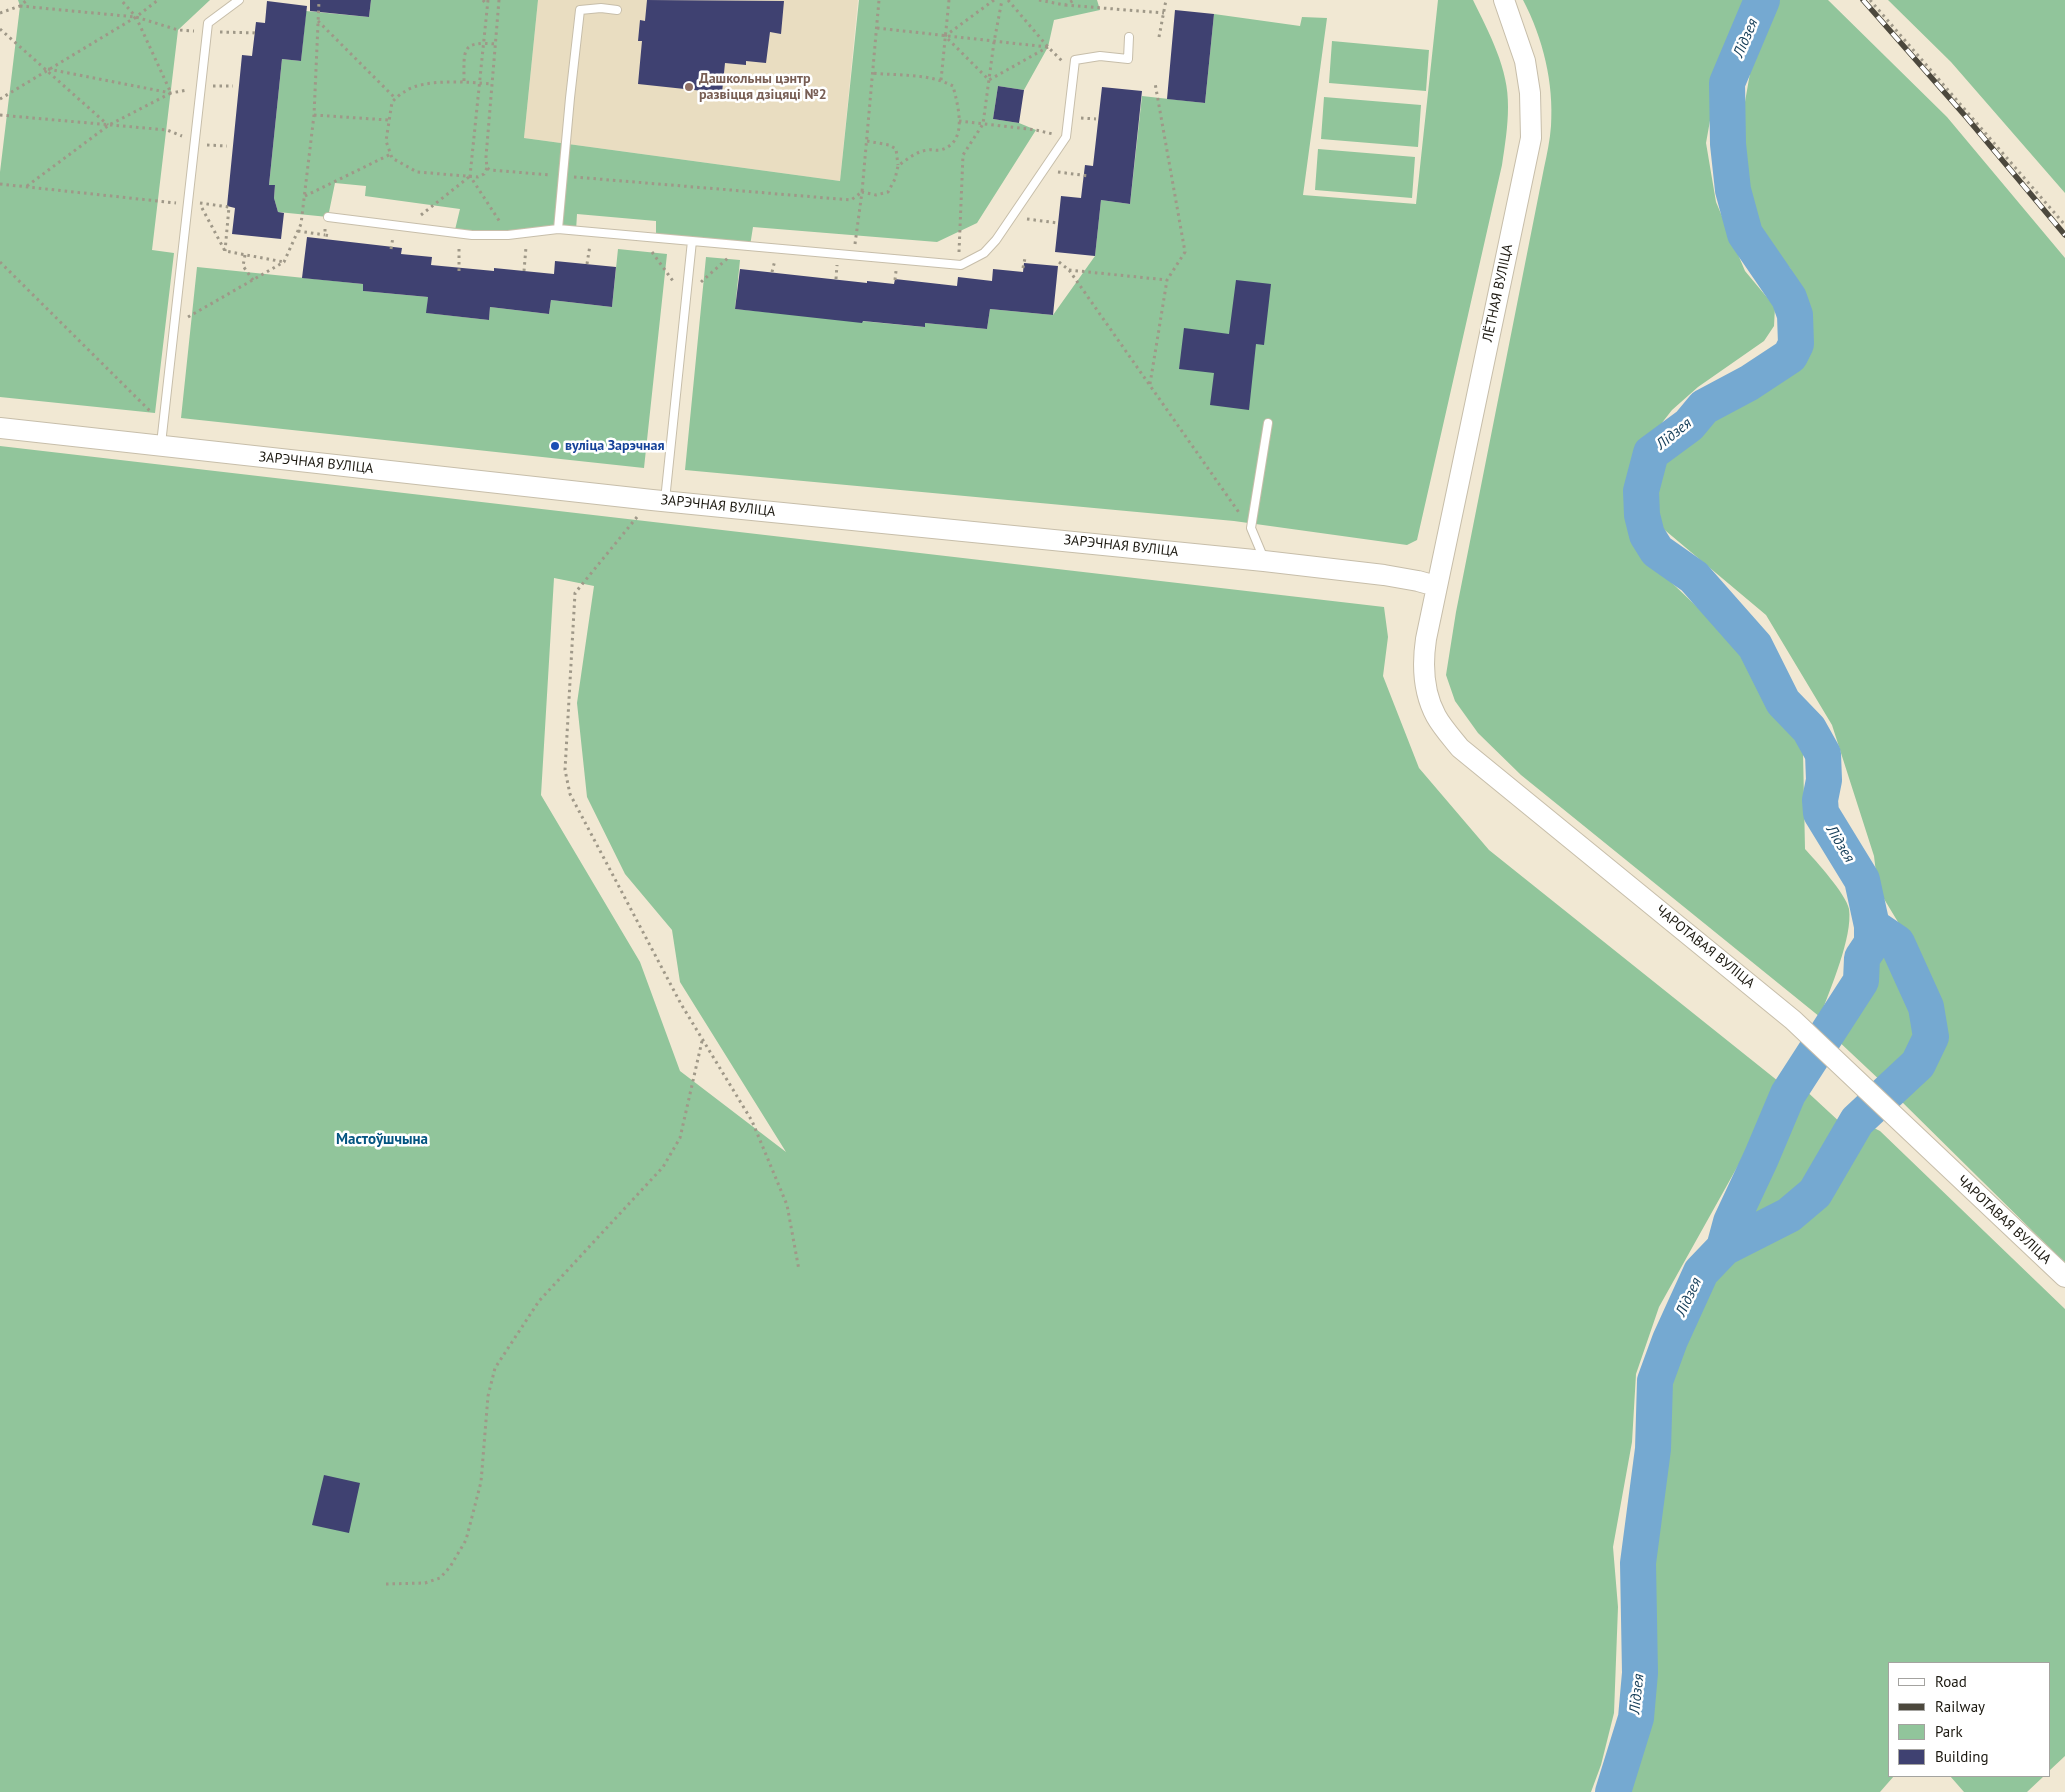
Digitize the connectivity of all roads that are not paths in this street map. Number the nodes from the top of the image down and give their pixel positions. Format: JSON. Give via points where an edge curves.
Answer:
{"nodes":[{"id":1,"x":239,"y":0,"type":"edge"},
{"id":2,"x":1504,"y":0,"type":"edge"},
{"id":3,"x":617,"y":10,"type":"dead end"},
{"id":4,"x":1129,"y":37,"type":"dead end"},
{"id":5,"x":328,"y":217,"type":"dead end"},
{"id":6,"x":558,"y":229,"type":"junction"},
{"id":7,"x":692,"y":241,"type":"junction"},
{"id":8,"x":1268,"y":423,"type":"dead end"},
{"id":9,"x":0,"y":428,"type":"edge"},
{"id":10,"x":161,"y":446,"type":"junction"},
{"id":11,"x":658,"y":501,"type":"junction"},
{"id":12,"x":1264,"y":561,"type":"junction"},
{"id":13,"x":1436,"y":586,"type":"junction"},
{"id":14,"x":2065,"y":1277,"type":"edge"}],
"edges":[{"from":1,"to":10,"type":"lane","via":[[208,23]]},
{"from":2,"to":13,"type":"street","name":"ЛЁТНАЯ ВУЛІЦА","via":[[1525,61],[1531,138]]},
{"from":3,"to":6,"type":"lane","via":[[580,10]]},
{"from":4,"to":7,"type":"lane","via":[[1128,59],[1100,56],[1074,60],[1066,137],[984,253],[958,265]]},
{"from":5,"to":6,"type":"lane","via":[[454,234],[508,235]]},
{"from":6,"to":7,"type":"lane"},
{"from":7,"to":11,"type":"lane"},
{"from":8,"to":12,"type":"lane","via":[[1251,528]]},
{"from":9,"to":10,"type":"street","name":"ЗАРЭЧНАЯ ВУЛІЦА"},
{"from":10,"to":11,"type":"street","name":"ЗАРЭЧНАЯ ВУЛІЦА"},
{"from":11,"to":12,"type":"street","name":"ЗАРЭЧНАЯ ВУЛІЦА"},
{"from":12,"to":13,"type":"street","name":"ЗАРЭЧНАЯ ВУЛІЦА","via":[[1384,575]]},
{"from":13,"to":14,"type":"street","name":"ЧАРОТАВАЯ ВУЛІЦА","via":[[1423,663],[1425,684],[1436,717],[1460,748],[1793,1020]]}]}
